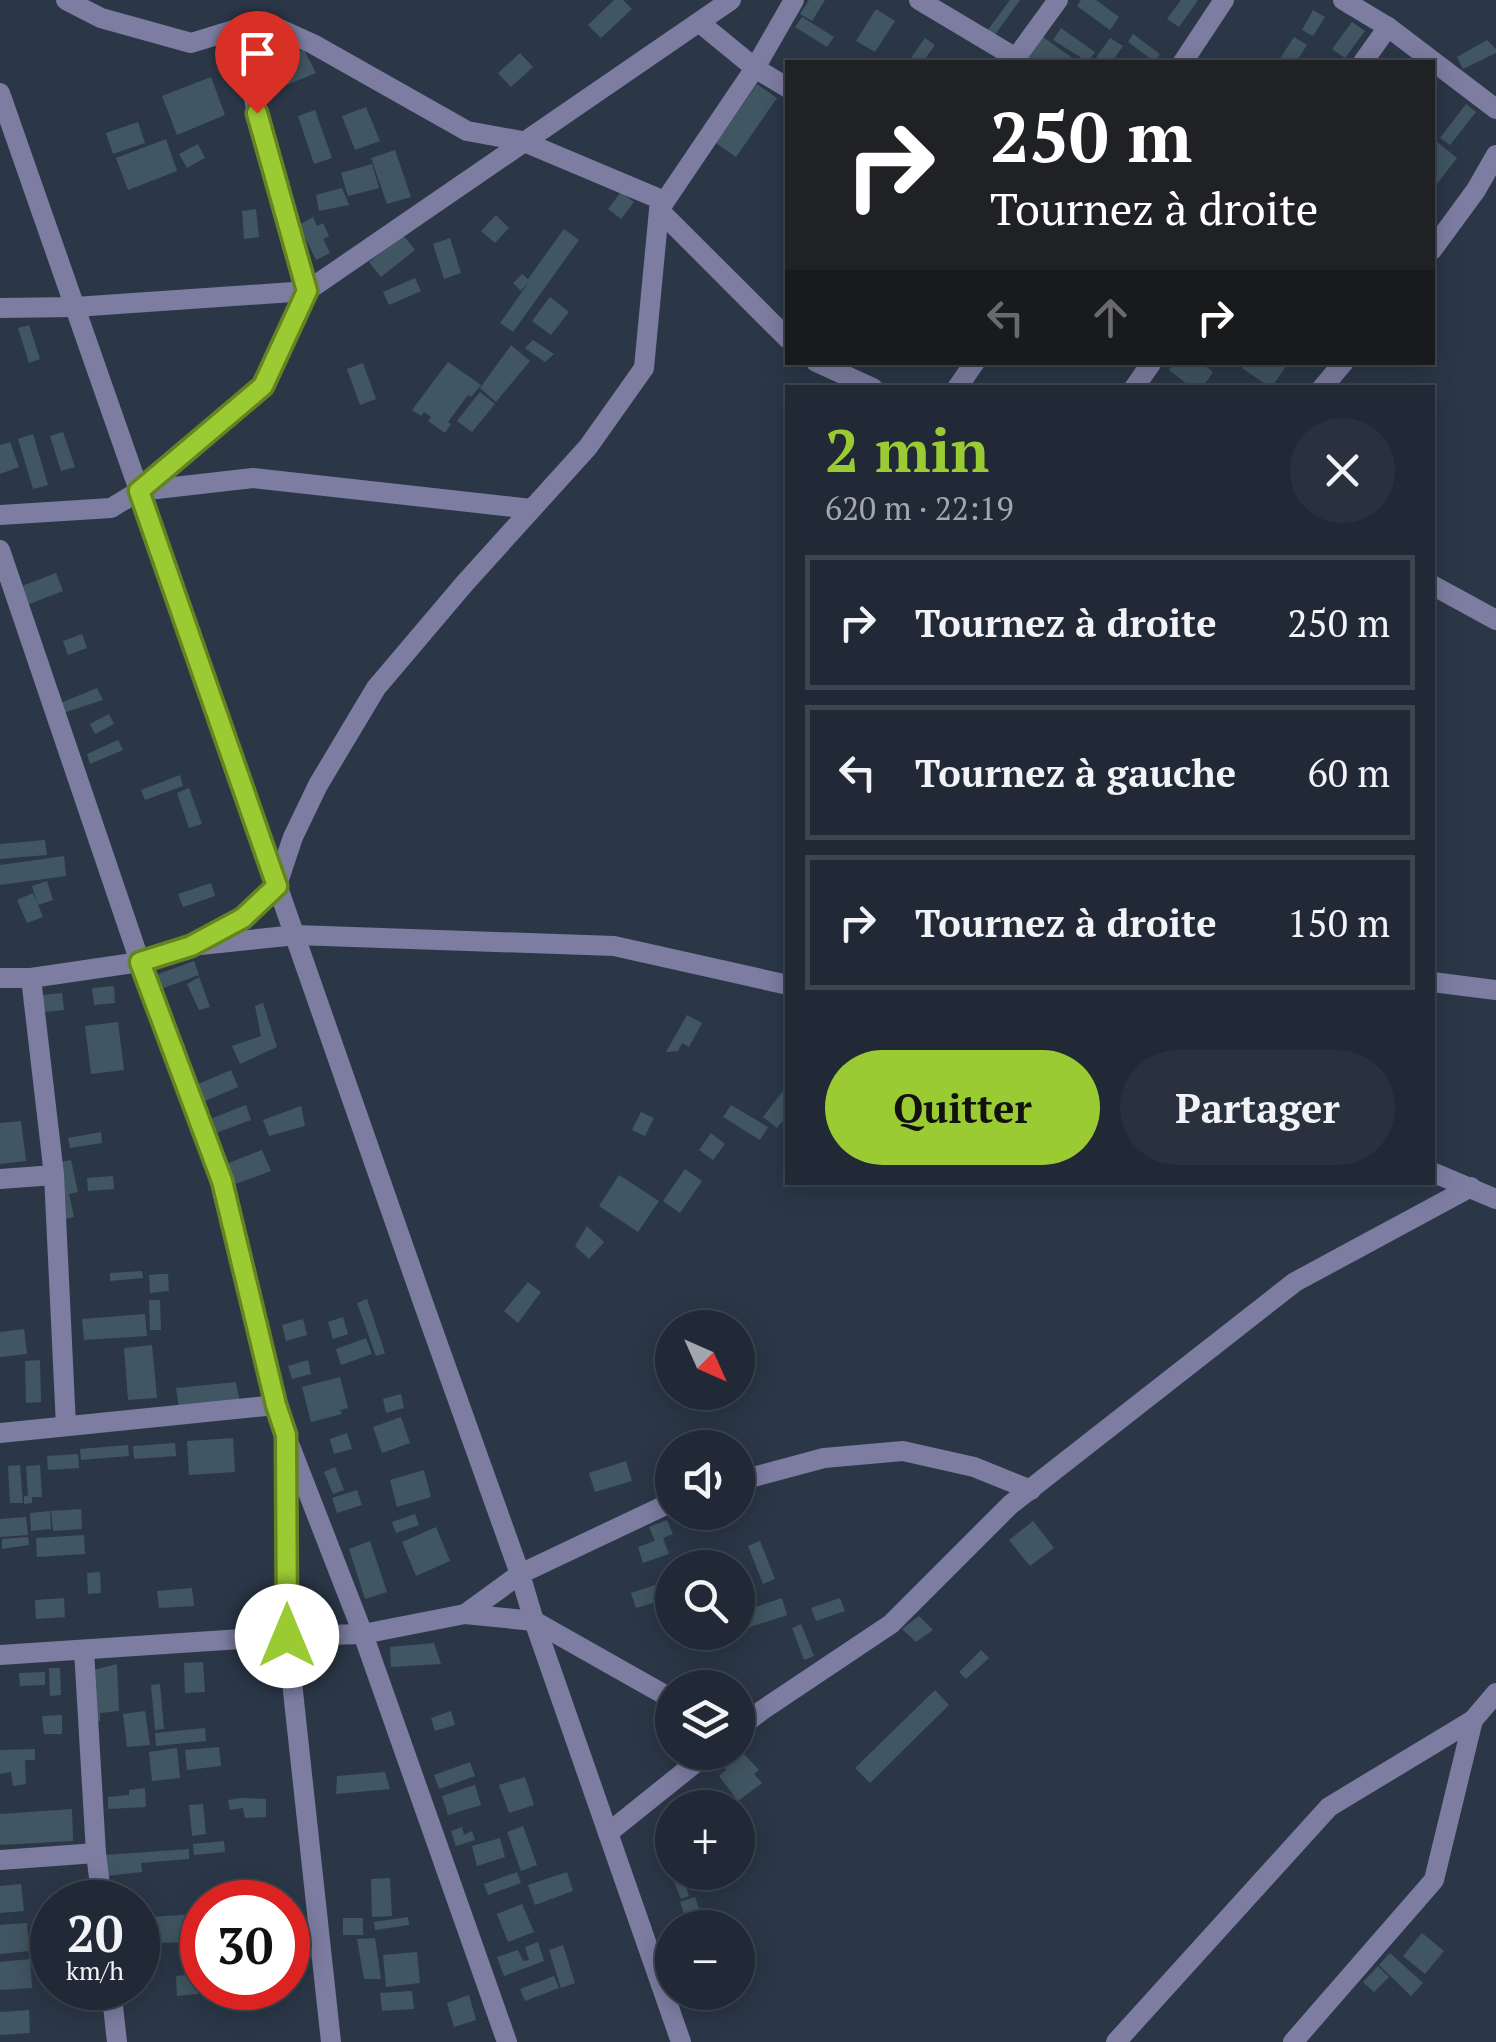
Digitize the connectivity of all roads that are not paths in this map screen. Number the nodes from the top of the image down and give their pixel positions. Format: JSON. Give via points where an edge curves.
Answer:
{"nodes":[{"id":1,"x":66,"y":0,"type":"edge"},
{"id":2,"x":731,"y":0,"type":"edge"},
{"id":3,"x":794,"y":0,"type":"edge"},
{"id":4,"x":918,"y":0,"type":"edge"},
{"id":5,"x":1058,"y":0,"type":"edge"},
{"id":6,"x":1224,"y":0,"type":"edge"},
{"id":7,"x":1342,"y":0,"type":"edge"},
{"id":8,"x":940,"y":6,"type":"edge"},
{"id":9,"x":700,"y":23,"type":"junction"},
{"id":10,"x":1388,"y":27,"type":"junction"},
{"id":11,"x":240,"y":28,"type":"junction"},
{"id":12,"x":1014,"y":60,"type":"edge"},
{"id":13,"x":1184,"y":60,"type":"edge"},
{"id":14,"x":1364,"y":60,"type":"edge"},
{"id":15,"x":1431,"y":60,"type":"edge"},
{"id":16,"x":1435,"y":63,"type":"edge"},
{"id":17,"x":755,"y":68,"type":"junction"},
{"id":18,"x":785,"y":86,"type":"edge"},
{"id":19,"x":0,"y":92,"type":"edge"},
{"id":20,"x":1496,"y":109,"type":"edge"},
{"id":21,"x":522,"y":142,"type":"junction"},
{"id":22,"x":1496,"y":155,"type":"edge"},
{"id":23,"x":659,"y":210,"type":"junction"},
{"id":24,"x":1435,"y":246,"type":"edge"},
{"id":25,"x":307,"y":291,"type":"junction"},
{"id":26,"x":75,"y":307,"type":"junction"},
{"id":27,"x":0,"y":308,"type":"edge"},
{"id":28,"x":785,"y":336,"type":"edge"},
{"id":29,"x":823,"y":365,"type":"edge"},
{"id":30,"x":1341,"y":365,"type":"edge"},
{"id":31,"x":866,"y":385,"type":"edge"},
{"id":32,"x":1325,"y":385,"type":"edge"},
{"id":33,"x":139,"y":491,"type":"junction"},
{"id":34,"x":532,"y":509,"type":"junction"},
{"id":35,"x":0,"y":515,"type":"edge"},
{"id":36,"x":0,"y":550,"type":"edge"},
{"id":37,"x":1435,"y":587,"type":"edge"},
{"id":38,"x":1496,"y":620,"type":"edge"},
{"id":39,"x":277,"y":886,"type":"junction"},
{"id":40,"x":296,"y":935,"type":"junction"},
{"id":41,"x":191,"y":946,"type":"junction"},
{"id":42,"x":140,"y":962,"type":"junction"},
{"id":43,"x":0,"y":978,"type":"edge"},
{"id":44,"x":31,"y":978,"type":"junction"},
{"id":45,"x":1435,"y":982,"type":"edge"},
{"id":46,"x":785,"y":984,"type":"edge"},
{"id":47,"x":1496,"y":990,"type":"edge"},
{"id":48,"x":1435,"y":1173,"type":"edge"},
{"id":49,"x":54,"y":1175,"type":"junction"},
{"id":50,"x":0,"y":1179,"type":"edge"},
{"id":51,"x":1472,"y":1187,"type":"junction"},
{"id":52,"x":1496,"y":1200,"type":"edge"},
{"id":53,"x":276,"y":1405,"type":"junction"},
{"id":54,"x":66,"y":1426,"type":"junction"},
{"id":55,"x":0,"y":1433,"type":"edge"},
{"id":56,"x":286,"y":1435,"type":"junction"},
{"id":57,"x":755,"y":1477,"type":"edge"},
{"id":58,"x":1031,"y":1490,"type":"junction"},
{"id":59,"x":655,"y":1510,"type":"edge"},
{"id":60,"x":520,"y":1574,"type":"junction"},
{"id":61,"x":466,"y":1614,"type":"junction"},
{"id":62,"x":534,"y":1622,"type":"junction"},
{"id":63,"x":362,"y":1634,"type":"junction"},
{"id":64,"x":287,"y":1636,"type":"junction"},
{"id":65,"x":84,"y":1650,"type":"junction"},
{"id":66,"x":0,"y":1655,"type":"edge"},
{"id":67,"x":655,"y":1690,"type":"edge"},
{"id":68,"x":1496,"y":1693,"type":"edge"},
{"id":69,"x":755,"y":1709,"type":"edge"},
{"id":70,"x":761,"y":1710,"type":"junction"},
{"id":71,"x":755,"y":1715,"type":"edge"},
{"id":72,"x":1474,"y":1720,"type":"junction"},
{"id":73,"x":686,"y":1770,"type":"edge"},
{"id":74,"x":608,"y":1833,"type":"junction"},
{"id":75,"x":96,"y":1853,"type":"junction"},
{"id":76,"x":0,"y":1860,"type":"edge"},
{"id":77,"x":99,"y":1880,"type":"edge"},
{"id":78,"x":113,"y":2010,"type":"edge"},
{"id":79,"x":117,"y":2042,"type":"edge"},
{"id":80,"x":331,"y":2042,"type":"edge"},
{"id":81,"x":506,"y":2042,"type":"edge"},
{"id":82,"x":682,"y":2042,"type":"edge"},
{"id":83,"x":1116,"y":2042,"type":"edge"},
{"id":84,"x":1293,"y":2042,"type":"edge"}],
"edges":[{"from":1,"to":11,"type":"street","via":[[102,18],[191,43]]},
{"from":2,"to":9,"type":"street"},
{"from":3,"to":17,"type":"street"},
{"from":4,"to":8,"type":"street"},
{"from":5,"to":12,"type":"street"},
{"from":6,"to":13,"type":"street"},
{"from":7,"to":10,"type":"street"},
{"from":8,"to":12,"type":"street"},
{"from":9,"to":17,"type":"street"},
{"from":9,"to":21,"type":"street"},
{"from":10,"to":14,"type":"street"},
{"from":10,"to":15,"type":"street"},
{"from":11,"to":21,"type":"street","via":[[280,29],[467,131]]},
{"from":11,"to":25,"type":"street"},
{"from":16,"to":20,"type":"street"},
{"from":17,"to":18,"type":"street"},
{"from":17,"to":23,"type":"street"},
{"from":19,"to":26,"type":"street"},
{"from":21,"to":23,"type":"street","via":[[662,200]]},
{"from":21,"to":25,"type":"street"},
{"from":22,"to":24,"type":"street"},
{"from":23,"to":28,"type":"street"},
{"from":23,"to":34,"type":"street","via":[[644,368],[588,447]]},
{"from":25,"to":26,"type":"street"},
{"from":25,"to":33,"type":"street","via":[[263,386]]},
{"from":26,"to":27,"type":"street"},
{"from":26,"to":33,"type":"street"},
{"from":29,"to":31,"type":"street"},
{"from":30,"to":32,"type":"street"},
{"from":33,"to":34,"type":"street","via":[[253,478]]},
{"from":33,"to":35,"type":"street","via":[[111,508]]},
{"from":33,"to":39,"type":"street"},
{"from":34,"to":39,"type":"street","via":[[376,688],[318,785]]},
{"from":36,"to":42,"type":"street"},
{"from":37,"to":38,"type":"street"},
{"from":39,"to":40,"type":"street"},
{"from":39,"to":41,"type":"street","via":[[243,918]]},
{"from":40,"to":41,"type":"street"},
{"from":40,"to":46,"type":"street","via":[[614,946]]},
{"from":40,"to":60,"type":"street"},
{"from":41,"to":42,"type":"street"},
{"from":42,"to":44,"type":"street"},
{"from":42,"to":53,"type":"street","via":[[222,1181]]},
{"from":43,"to":44,"type":"street"},
{"from":44,"to":49,"type":"street"},
{"from":45,"to":47,"type":"street"},
{"from":48,"to":51,"type":"street"},
{"from":49,"to":50,"type":"street"},
{"from":49,"to":54,"type":"street"},
{"from":51,"to":52,"type":"street"},
{"from":51,"to":58,"type":"street","via":[[1295,1282]]},
{"from":53,"to":54,"type":"street"},
{"from":53,"to":56,"type":"street"},
{"from":54,"to":55,"type":"street"},
{"from":56,"to":63,"type":"street"},
{"from":56,"to":64,"type":"street"},
{"from":57,"to":58,"type":"street","via":[[824,1458],[903,1451],[974,1467]]},
{"from":58,"to":70,"type":"street","via":[[891,1624]]},
{"from":59,"to":60,"type":"street"},
{"from":60,"to":61,"type":"street"},
{"from":60,"to":62,"type":"street"},
{"from":61,"to":62,"type":"street"},
{"from":61,"to":63,"type":"street"},
{"from":62,"to":67,"type":"street"},
{"from":62,"to":74,"type":"street"},
{"from":63,"to":64,"type":"street"},
{"from":63,"to":81,"type":"street"},
{"from":64,"to":65,"type":"street"},
{"from":64,"to":80,"type":"street"},
{"from":65,"to":66,"type":"street"},
{"from":65,"to":75,"type":"street"},
{"from":68,"to":72,"type":"street"},
{"from":69,"to":70,"type":"street"},
{"from":70,"to":71,"type":"street"},
{"from":72,"to":83,"type":"street","via":[[1330,1808]]},
{"from":72,"to":84,"type":"street","via":[[1434,1880]]},
{"from":73,"to":74,"type":"street"},
{"from":74,"to":82,"type":"street"},
{"from":75,"to":76,"type":"street"},
{"from":75,"to":77,"type":"street"},
{"from":78,"to":79,"type":"street"}]}
